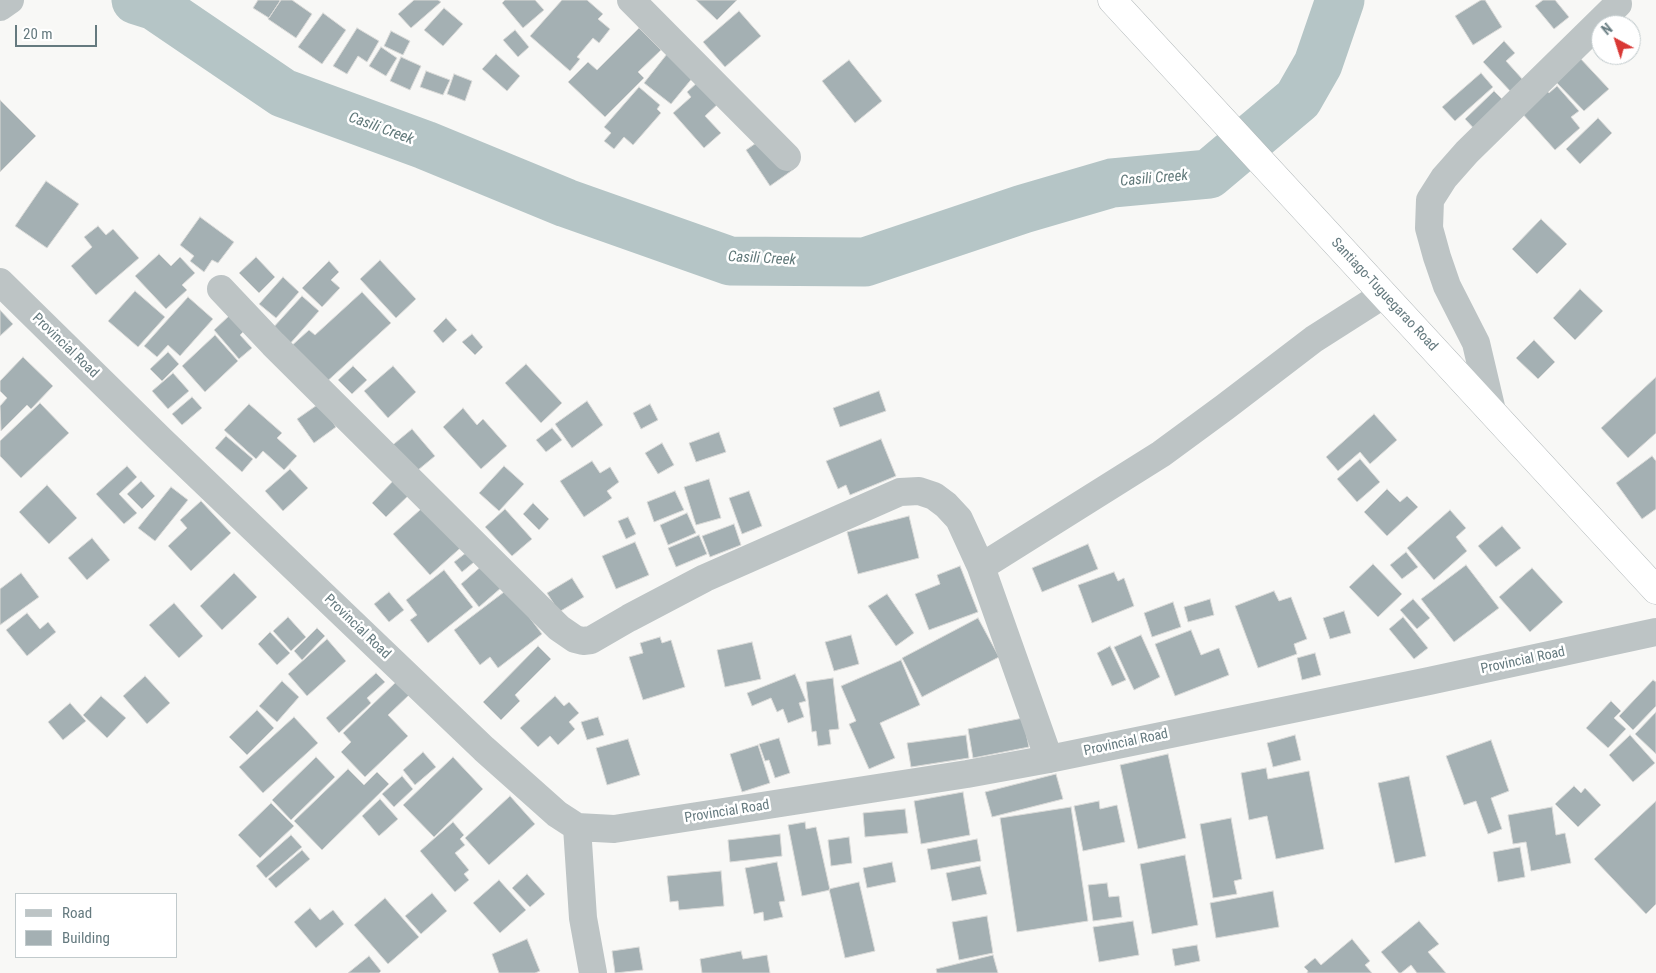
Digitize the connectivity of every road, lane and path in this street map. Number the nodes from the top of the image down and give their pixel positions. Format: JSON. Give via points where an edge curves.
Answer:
{"nodes":[{"id":1,"x":10,"y":0,"type":"edge"},
{"id":2,"x":632,"y":0,"type":"edge"},
{"id":3,"x":1112,"y":0,"type":"edge"},
{"id":4,"x":1618,"y":4,"type":"dead end"},
{"id":5,"x":0,"y":7,"type":"edge"},
{"id":6,"x":787,"y":157,"type":"dead end"},
{"id":7,"x":0,"y":282,"type":"edge"},
{"id":8,"x":221,"y":289,"type":"dead end"},
{"id":9,"x":1383,"y":295,"type":"junction"},
{"id":10,"x":1492,"y":411,"type":"junction"},
{"id":11,"x":981,"y":567,"type":"junction"},
{"id":12,"x":1656,"y":590,"type":"edge"},
{"id":13,"x":1656,"y":632,"type":"edge"},
{"id":14,"x":1049,"y":759,"type":"junction"},
{"id":15,"x":577,"y":828,"type":"junction"},
{"id":16,"x":593,"y":973,"type":"edge"}],
"edges":[{"from":1,"to":5,"type":"street"},
{"from":2,"to":6,"type":"street"},
{"from":3,"to":9,"type":"highway","name":"Santiago-Tuguegarao Road"},
{"from":4,"to":10,"type":"street","via":[[1467,152],[1430,200],[1429,228],[1437,257],[1447,286],[1476,343]]},
{"from":7,"to":15,"type":"street","name":"Provincial Road","via":[[484,749]]},
{"from":8,"to":11,"type":"street","via":[[545,614],[575,639],[592,640],[705,578],[900,492],[919,491],[946,505],[958,519]]},
{"from":9,"to":10,"type":"highway","name":"Santiago-Tuguegarao Road"},
{"from":9,"to":11,"type":"street","via":[[1314,339],[1161,454]]},
{"from":10,"to":12,"type":"highway","name":"Santiago-Tuguegarao Road"},
{"from":11,"to":14,"type":"street"},
{"from":13,"to":14,"type":"street","name":"Provincial Road"},
{"from":14,"to":15,"type":"street","name":"Provincial Road","via":[[614,829]]},
{"from":15,"to":16,"type":"street","via":[[583,918]]}]}
